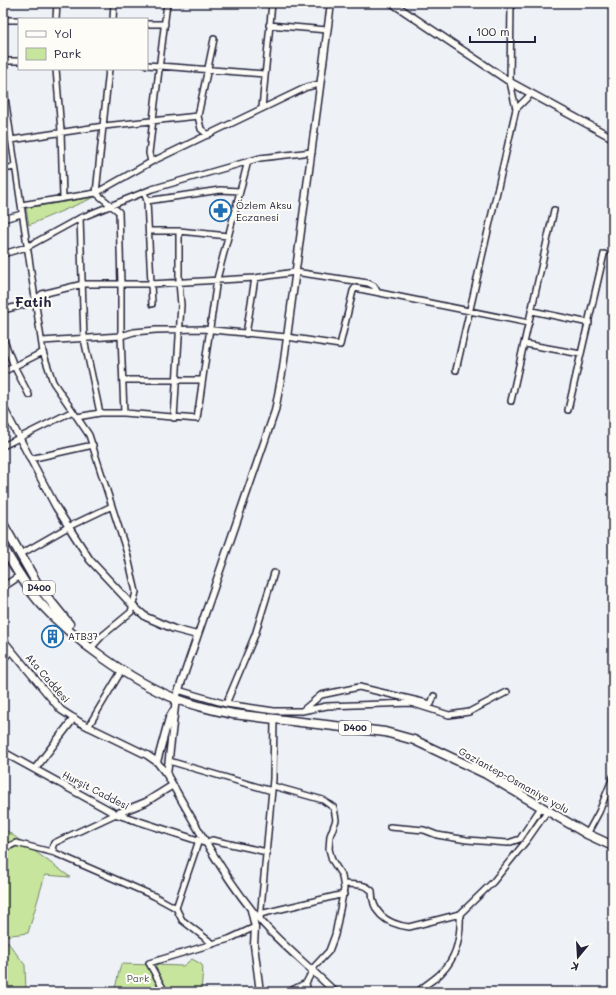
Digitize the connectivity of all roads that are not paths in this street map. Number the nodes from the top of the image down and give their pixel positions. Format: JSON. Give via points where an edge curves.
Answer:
{"nodes":[{"id":1,"x":57,"y":3,"type":"edge"},
{"id":2,"x":114,"y":3,"type":"edge"},
{"id":3,"x":167,"y":3,"type":"edge"},
{"id":4,"x":272,"y":3,"type":"edge"},
{"id":5,"x":331,"y":3,"type":"edge"},
{"id":6,"x":393,"y":3,"type":"edge"},
{"id":7,"x":511,"y":3,"type":"edge"},
{"id":8,"x":56,"y":18,"type":"edge"},
{"id":9,"x":113,"y":18,"type":"edge"},
{"id":10,"x":3,"y":20,"type":"edge"},
{"id":11,"x":18,"y":20,"type":"edge"},
{"id":12,"x":148,"y":24,"type":"edge"},
{"id":13,"x":165,"y":24,"type":"junction"},
{"id":14,"x":270,"y":25,"type":"junction"},
{"id":15,"x":327,"y":30,"type":"junction"},
{"id":16,"x":214,"y":38,"type":"dead end"},
{"id":17,"x":3,"y":61,"type":"edge"},
{"id":18,"x":18,"y":61,"type":"edge"},
{"id":19,"x":148,"y":65,"type":"edge"},
{"id":20,"x":161,"y":66,"type":"junction"},
{"id":21,"x":56,"y":70,"type":"edge"},
{"id":22,"x":109,"y":70,"type":"edge"},
{"id":23,"x":208,"y":70,"type":"junction"},
{"id":24,"x":264,"y":74,"type":"junction"},
{"id":25,"x":510,"y":82,"type":"junction"},
{"id":26,"x":3,"y":84,"type":"edge"},
{"id":27,"x":320,"y":84,"type":"junction"},
{"id":28,"x":531,"y":94,"type":"junction"},
{"id":29,"x":4,"y":96,"type":"edge"},
{"id":30,"x":262,"y":108,"type":"junction"},
{"id":31,"x":516,"y":109,"type":"junction"},
{"id":32,"x":198,"y":116,"type":"junction"},
{"id":33,"x":153,"y":120,"type":"junction"},
{"id":34,"x":9,"y":126,"type":"junction"},
{"id":35,"x":104,"y":126,"type":"junction"},
{"id":36,"x":3,"y":127,"type":"edge"},
{"id":37,"x":61,"y":132,"type":"junction"},
{"id":38,"x":208,"y":135,"type":"junction"},
{"id":39,"x":613,"y":138,"type":"edge"},
{"id":40,"x":11,"y":140,"type":"junction"},
{"id":41,"x":312,"y":152,"type":"junction"},
{"id":42,"x":248,"y":161,"type":"junction"},
{"id":43,"x":150,"y":162,"type":"junction"},
{"id":44,"x":15,"y":168,"type":"junction"},
{"id":45,"x":3,"y":169,"type":"edge"},
{"id":46,"x":240,"y":191,"type":"junction"},
{"id":47,"x":144,"y":192,"type":"junction"},
{"id":48,"x":96,"y":193,"type":"junction"},
{"id":49,"x":63,"y":198,"type":"junction"},
{"id":50,"x":147,"y":201,"type":"junction"},
{"id":51,"x":111,"y":204,"type":"junction"},
{"id":52,"x":21,"y":205,"type":"junction"},
{"id":53,"x":554,"y":210,"type":"dead end"},
{"id":54,"x":22,"y":214,"type":"junction"},
{"id":55,"x":80,"y":218,"type":"junction"},
{"id":56,"x":3,"y":219,"type":"edge"},
{"id":57,"x":149,"y":231,"type":"junction"},
{"id":58,"x":179,"y":231,"type":"junction"},
{"id":59,"x":228,"y":236,"type":"junction"},
{"id":60,"x":27,"y":247,"type":"junction"},
{"id":61,"x":3,"y":254,"type":"edge"},
{"id":62,"x":604,"y":254,"type":"dead end"},
{"id":63,"x":295,"y":272,"type":"junction"},
{"id":64,"x":255,"y":278,"type":"junction"},
{"id":65,"x":218,"y":279,"type":"junction"},
{"id":66,"x":179,"y":282,"type":"junction"},
{"id":67,"x":83,"y":284,"type":"junction"},
{"id":68,"x":121,"y":284,"type":"junction"},
{"id":69,"x":151,"y":284,"type":"junction"},
{"id":70,"x":377,"y":291,"type":"junction"},
{"id":71,"x":35,"y":298,"type":"junction"},
{"id":72,"x":152,"y":304,"type":"dead end"},
{"id":73,"x":3,"y":310,"type":"edge"},
{"id":74,"x":470,"y":310,"type":"junction"},
{"id":75,"x":532,"y":311,"type":"junction"},
{"id":76,"x":529,"y":323,"type":"junction"},
{"id":77,"x":589,"y":323,"type":"junction"},
{"id":78,"x":180,"y":329,"type":"junction"},
{"id":79,"x":209,"y":330,"type":"junction"},
{"id":80,"x":246,"y":334,"type":"junction"},
{"id":81,"x":121,"y":336,"type":"junction"},
{"id":82,"x":287,"y":337,"type":"junction"},
{"id":83,"x":3,"y":338,"type":"edge"},
{"id":84,"x":84,"y":339,"type":"junction"},
{"id":85,"x":42,"y":341,"type":"junction"},
{"id":86,"x":525,"y":344,"type":"junction"},
{"id":87,"x":43,"y":352,"type":"junction"},
{"id":88,"x":581,"y":354,"type":"junction"},
{"id":89,"x":14,"y":366,"type":"junction"},
{"id":90,"x":456,"y":370,"type":"dead end"},
{"id":91,"x":3,"y":372,"type":"edge"},
{"id":92,"x":176,"y":379,"type":"junction"},
{"id":93,"x":123,"y":380,"type":"junction"},
{"id":94,"x":202,"y":380,"type":"junction"},
{"id":95,"x":29,"y":395,"type":"dead end"},
{"id":96,"x":511,"y":401,"type":"dead end"},
{"id":97,"x":3,"y":407,"type":"edge"},
{"id":98,"x":568,"y":410,"type":"dead end"},
{"id":99,"x":73,"y":411,"type":"junction"},
{"id":100,"x":100,"y":413,"type":"junction"},
{"id":101,"x":124,"y":413,"type":"junction"},
{"id":102,"x":77,"y":417,"type":"junction"},
{"id":103,"x":174,"y":418,"type":"junction"},
{"id":104,"x":19,"y":437,"type":"junction"},
{"id":105,"x":93,"y":445,"type":"junction"},
{"id":106,"x":3,"y":446,"type":"edge"},
{"id":107,"x":30,"y":459,"type":"junction"},
{"id":108,"x":112,"y":506,"type":"junction"},
{"id":109,"x":3,"y":524,"type":"edge"},
{"id":110,"x":68,"y":527,"type":"junction"},
{"id":111,"x":3,"y":547,"type":"edge"},
{"id":112,"x":21,"y":554,"type":"junction"},
{"id":113,"x":274,"y":573,"type":"dead end"},
{"id":114,"x":21,"y":576,"type":"junction"},
{"id":115,"x":3,"y":587,"type":"edge"},
{"id":116,"x":132,"y":605,"type":"junction"},
{"id":117,"x":197,"y":635,"type":"junction"},
{"id":118,"x":3,"y":640,"type":"edge"},
{"id":119,"x":89,"y":646,"type":"junction"},
{"id":120,"x":11,"y":651,"type":"junction"},
{"id":121,"x":3,"y":658,"type":"edge"},
{"id":122,"x":122,"y":670,"type":"junction"},
{"id":123,"x":178,"y":690,"type":"junction"},
{"id":124,"x":507,"y":692,"type":"dead end"},
{"id":125,"x":434,"y":696,"type":"dead end"},
{"id":126,"x":176,"y":698,"type":"junction"},
{"id":127,"x":226,"y":704,"type":"junction"},
{"id":128,"x":173,"y":710,"type":"junction"},
{"id":129,"x":302,"y":711,"type":"junction"},
{"id":130,"x":74,"y":718,"type":"junction"},
{"id":131,"x":274,"y":720,"type":"junction"},
{"id":132,"x":88,"y":727,"type":"junction"},
{"id":133,"x":3,"y":752,"type":"edge"},
{"id":134,"x":147,"y":755,"type":"junction"},
{"id":135,"x":158,"y":755,"type":"junction"},
{"id":136,"x":169,"y":761,"type":"junction"},
{"id":137,"x":157,"y":762,"type":"junction"},
{"id":138,"x":35,"y":769,"type":"junction"},
{"id":139,"x":167,"y":774,"type":"junction"},
{"id":140,"x":613,"y":777,"type":"edge"},
{"id":141,"x":173,"y":785,"type":"junction"},
{"id":142,"x":272,"y":788,"type":"junction"},
{"id":143,"x":545,"y":808,"type":"junction"},
{"id":144,"x":116,"y":814,"type":"junction"},
{"id":145,"x":390,"y":827,"type":"dead end"},
{"id":146,"x":587,"y":834,"type":"junction"},
{"id":147,"x":199,"y":840,"type":"junction"},
{"id":148,"x":206,"y":843,"type":"junction"},
{"id":149,"x":613,"y":846,"type":"edge"},
{"id":150,"x":52,"y":848,"type":"junction"},
{"id":151,"x":3,"y":849,"type":"edge"},
{"id":152,"x":45,"y":851,"type":"junction"},
{"id":153,"x":267,"y":852,"type":"junction"},
{"id":154,"x":55,"y":853,"type":"junction"},
{"id":155,"x":344,"y":884,"type":"junction"},
{"id":156,"x":344,"y":894,"type":"junction"},
{"id":157,"x":176,"y":908,"type":"junction"},
{"id":158,"x":250,"y":909,"type":"junction"},
{"id":159,"x":460,"y":914,"type":"junction"},
{"id":160,"x":260,"y":916,"type":"junction"},
{"id":161,"x":255,"y":927,"type":"junction"},
{"id":162,"x":213,"y":944,"type":"junction"},
{"id":163,"x":313,"y":970,"type":"junction"},
{"id":164,"x":306,"y":983,"type":"junction"},
{"id":165,"x":164,"y":992,"type":"edge"},
{"id":166,"x":260,"y":992,"type":"edge"},
{"id":167,"x":288,"y":992,"type":"edge"},
{"id":168,"x":308,"y":992,"type":"edge"},
{"id":169,"x":335,"y":992,"type":"edge"},
{"id":170,"x":418,"y":992,"type":"edge"}],
"edges":[{"from":1,"to":8,"type":"street"},
{"from":2,"to":9,"type":"street"},
{"from":3,"to":13,"type":"street"},
{"from":4,"to":14,"type":"street"},
{"from":5,"to":15,"type":"street"},
{"from":6,"to":25,"type":"street"},
{"from":7,"to":25,"type":"street"},
{"from":10,"to":11,"type":"street"},
{"from":12,"to":13,"type":"street"},
{"from":13,"to":20,"type":"street"},
{"from":14,"to":15,"type":"street"},
{"from":14,"to":24,"type":"street"},
{"from":15,"to":27,"type":"street"},
{"from":16,"to":23,"type":"street"},
{"from":17,"to":18,"type":"street"},
{"from":19,"to":20,"type":"street"},
{"from":20,"to":23,"type":"street"},
{"from":20,"to":33,"type":"street"},
{"from":21,"to":37,"type":"street"},
{"from":22,"to":35,"type":"street"},
{"from":23,"to":24,"type":"street"},
{"from":23,"to":32,"type":"street"},
{"from":24,"to":30,"type":"street"},
{"from":25,"to":28,"type":"street"},
{"from":25,"to":31,"type":"street"},
{"from":26,"to":29,"type":"street"},
{"from":27,"to":30,"type":"street","via":[[307,87]]},
{"from":27,"to":41,"type":"street"},
{"from":28,"to":31,"type":"street"},
{"from":28,"to":39,"type":"street"},
{"from":29,"to":34,"type":"street"},
{"from":30,"to":38,"type":"street"},
{"from":31,"to":74,"type":"street"},
{"from":32,"to":33,"type":"street"},
{"from":32,"to":38,"type":"street","via":[[201,129]]},
{"from":33,"to":35,"type":"street"},
{"from":33,"to":43,"type":"street"},
{"from":34,"to":36,"type":"street"},
{"from":34,"to":40,"type":"street"},
{"from":35,"to":37,"type":"street"},
{"from":35,"to":48,"type":"street"},
{"from":37,"to":40,"type":"street"},
{"from":37,"to":49,"type":"street"},
{"from":38,"to":43,"type":"street"},
{"from":40,"to":44,"type":"street"},
{"from":41,"to":42,"type":"street"},
{"from":41,"to":63,"type":"street"},
{"from":42,"to":46,"type":"street"},
{"from":42,"to":47,"type":"street"},
{"from":43,"to":48,"type":"street"},
{"from":44,"to":45,"type":"street"},
{"from":44,"to":52,"type":"street"},
{"from":46,"to":50,"type":"street","via":[[220,190]]},
{"from":46,"to":59,"type":"street"},
{"from":47,"to":50,"type":"street"},
{"from":47,"to":51,"type":"street"},
{"from":48,"to":49,"type":"street"},
{"from":48,"to":51,"type":"street"},
{"from":49,"to":52,"type":"street"},
{"from":50,"to":57,"type":"street"},
{"from":51,"to":55,"type":"street"},
{"from":51,"to":68,"type":"street","via":[[119,212]]},
{"from":52,"to":54,"type":"street"},
{"from":53,"to":75,"type":"street"},
{"from":54,"to":56,"type":"street"},
{"from":54,"to":60,"type":"street"},
{"from":55,"to":60,"type":"street"},
{"from":55,"to":67,"type":"street"},
{"from":57,"to":58,"type":"street"},
{"from":57,"to":69,"type":"street"},
{"from":58,"to":59,"type":"street"},
{"from":58,"to":66,"type":"street"},
{"from":59,"to":65,"type":"street"},
{"from":60,"to":61,"type":"street"},
{"from":60,"to":71,"type":"street"},
{"from":62,"to":77,"type":"street"},
{"from":63,"to":64,"type":"street"},
{"from":63,"to":70,"type":"street","via":[[368,283]]},
{"from":63,"to":82,"type":"street"},
{"from":64,"to":65,"type":"street"},
{"from":64,"to":80,"type":"street"},
{"from":65,"to":66,"type":"street"},
{"from":65,"to":79,"type":"street"},
{"from":66,"to":69,"type":"street"},
{"from":66,"to":78,"type":"street","via":[[182,305]]},
{"from":67,"to":68,"type":"street"},
{"from":67,"to":71,"type":"street"},
{"from":67,"to":84,"type":"street"},
{"from":68,"to":69,"type":"street"},
{"from":68,"to":81,"type":"street"},
{"from":69,"to":72,"type":"street"},
{"from":70,"to":74,"type":"street"},
{"from":70,"to":82,"type":"street","via":[[354,289],[340,345]]},
{"from":71,"to":73,"type":"street","via":[[31,303]]},
{"from":71,"to":85,"type":"street"},
{"from":74,"to":76,"type":"street"},
{"from":74,"to":90,"type":"street"},
{"from":75,"to":76,"type":"street"},
{"from":75,"to":77,"type":"street"},
{"from":76,"to":86,"type":"street"},
{"from":77,"to":88,"type":"street"},
{"from":78,"to":79,"type":"street"},
{"from":78,"to":81,"type":"street","via":[[134,332]]},
{"from":78,"to":92,"type":"street"},
{"from":79,"to":80,"type":"street"},
{"from":79,"to":94,"type":"street"},
{"from":80,"to":82,"type":"street"},
{"from":81,"to":84,"type":"street"},
{"from":81,"to":93,"type":"street"},
{"from":82,"to":117,"type":"street","via":[[279,393],[271,426]]},
{"from":83,"to":89,"type":"street"},
{"from":84,"to":85,"type":"street"},
{"from":84,"to":100,"type":"street"},
{"from":85,"to":87,"type":"street"},
{"from":86,"to":88,"type":"street"},
{"from":86,"to":96,"type":"street"},
{"from":87,"to":89,"type":"street"},
{"from":87,"to":99,"type":"street","via":[[53,382]]},
{"from":88,"to":98,"type":"street"},
{"from":89,"to":91,"type":"street"},
{"from":89,"to":95,"type":"street"},
{"from":92,"to":93,"type":"street"},
{"from":92,"to":94,"type":"street"},
{"from":92,"to":103,"type":"street"},
{"from":93,"to":101,"type":"street"},
{"from":94,"to":103,"type":"street","via":[[197,419]]},
{"from":97,"to":104,"type":"street"},
{"from":99,"to":102,"type":"street"},
{"from":99,"to":104,"type":"street"},
{"from":100,"to":101,"type":"street"},
{"from":100,"to":102,"type":"street"},
{"from":101,"to":103,"type":"street"},
{"from":102,"to":105,"type":"street"},
{"from":104,"to":106,"type":"street"},
{"from":104,"to":107,"type":"street"},
{"from":105,"to":107,"type":"street"},
{"from":105,"to":108,"type":"street"},
{"from":107,"to":110,"type":"street"},
{"from":108,"to":110,"type":"street"},
{"from":108,"to":116,"type":"street","via":[[136,592]]},
{"from":109,"to":112,"type":"highway","name":"Gaziantep-Osmaniye yolu","number":"D400"},
{"from":110,"to":112,"type":"street"},
{"from":110,"to":116,"type":"street","via":[[90,560]]},
{"from":111,"to":114,"type":"highway","name":"Gaziantep-Osmaniye yolu","number":"D400"},
{"from":112,"to":119,"type":"highway","name":"Gaziantep-Osmaniye yolu","number":"D400","via":[[39,587]]},
{"from":113,"to":127,"type":"street","via":[[255,635]]},
{"from":114,"to":115,"type":"street"},
{"from":114,"to":119,"type":"highway","name":"Gaziantep-Osmaniye yolu","number":"D400","via":[[42,605]]},
{"from":116,"to":117,"type":"street","via":[[154,621]]},
{"from":116,"to":119,"type":"street","via":[[131,612]]},
{"from":117,"to":123,"type":"street"},
{"from":118,"to":120,"type":"street","name":"Ata Caddesi"},
{"from":119,"to":122,"type":"highway","name":"Gaziantep-Osmaniye yolu","number":"D400"},
{"from":120,"to":121,"type":"street"},
{"from":120,"to":130,"type":"street","name":"Ata Caddesi","via":[[62,710]]},
{"from":122,"to":126,"type":"highway","name":"Gaziantep-Osmaniye yolu","number":"D400"},
{"from":122,"to":132,"type":"street"},
{"from":123,"to":126,"type":"street"},
{"from":123,"to":127,"type":"street"},
{"from":124,"to":129,"type":"street","via":[[469,712],[449,715],[411,703],[327,706]]},
{"from":125,"to":129,"type":"street","via":[[431,704],[359,687],[320,695]]},
{"from":126,"to":128,"type":"street"},
{"from":126,"to":131,"type":"highway","name":"Gaziantep-Osmaniye yolu","number":"D400","via":[[233,714]]},
{"from":127,"to":129,"type":"street","via":[[274,711]]},
{"from":128,"to":135,"type":"street"},
{"from":128,"to":136,"type":"street"},
{"from":130,"to":132,"type":"street","name":"Ata Caddesi"},
{"from":130,"to":138,"type":"street"},
{"from":131,"to":142,"type":"street"},
{"from":131,"to":143,"type":"highway","name":"Gaziantep-Osmaniye yolu","number":"D400","via":[[385,732],[414,740],[486,774]]},
{"from":132,"to":134,"type":"street","name":"Ata Caddesi"},
{"from":133,"to":138,"type":"street","name":"Hurşit Caddesi"},
{"from":134,"to":135,"type":"street"},
{"from":134,"to":137,"type":"street","name":"Ata Caddesi"},
{"from":135,"to":136,"type":"street"},
{"from":135,"to":137,"type":"street"},
{"from":136,"to":139,"type":"street"},
{"from":136,"to":142,"type":"street"},
{"from":137,"to":139,"type":"street","name":"Ata Caddesi"},
{"from":138,"to":144,"type":"street","name":"Hurşit Caddesi"},
{"from":139,"to":141,"type":"street","name":"Ata Caddesi"},
{"from":140,"to":146,"type":"street"},
{"from":141,"to":144,"type":"street","via":[[146,802]]},
{"from":141,"to":148,"type":"street","name":"Ata Caddesi"},
{"from":142,"to":153,"type":"street"},
{"from":142,"to":155,"type":"street","via":[[323,800],[334,808],[336,820],[330,836],[330,849],[332,860]]},
{"from":143,"to":145,"type":"street","via":[[520,839],[508,844]]},
{"from":143,"to":146,"type":"highway","name":"Gaziantep-Osmaniye yolu","number":"D400"},
{"from":143,"to":159,"type":"street","via":[[527,840],[493,882]]},
{"from":144,"to":147,"type":"street","name":"Hurşit Caddesi"},
{"from":144,"to":150,"type":"street","via":[[54,843]]},
{"from":146,"to":149,"type":"highway","name":"Gaziantep-Osmaniye yolu","number":"D400"},
{"from":147,"to":148,"type":"street","name":"Hurşit Caddesi"},
{"from":147,"to":157,"type":"street"},
{"from":148,"to":153,"type":"street","via":[[212,840]]},
{"from":148,"to":158,"type":"street","name":"Ata Caddesi"},
{"from":150,"to":152,"type":"street"},
{"from":150,"to":154,"type":"street"},
{"from":151,"to":152,"type":"street","via":[[16,842]]},
{"from":152,"to":154,"type":"street"},
{"from":153,"to":160,"type":"street"},
{"from":154,"to":157,"type":"street"},
{"from":155,"to":156,"type":"street"},
{"from":155,"to":159,"type":"street","via":[[369,888],[372,891],[372,902],[376,912],[390,922],[403,926],[409,927]]},
{"from":156,"to":160,"type":"street"},
{"from":156,"to":163,"type":"street","via":[[332,946]]},
{"from":157,"to":162,"type":"street","via":[[182,920]]},
{"from":158,"to":160,"type":"street"},
{"from":158,"to":161,"type":"street"},
{"from":159,"to":170,"type":"street","via":[[460,934],[454,954],[442,973]]},
{"from":160,"to":163,"type":"street"},
{"from":161,"to":162,"type":"street"},
{"from":161,"to":166,"type":"street","via":[[254,945]]},
{"from":162,"to":165,"type":"street","via":[[149,963]]},
{"from":163,"to":164,"type":"street"},
{"from":163,"to":169,"type":"street"},
{"from":164,"to":167,"type":"street"},
{"from":164,"to":168,"type":"street"}]}
